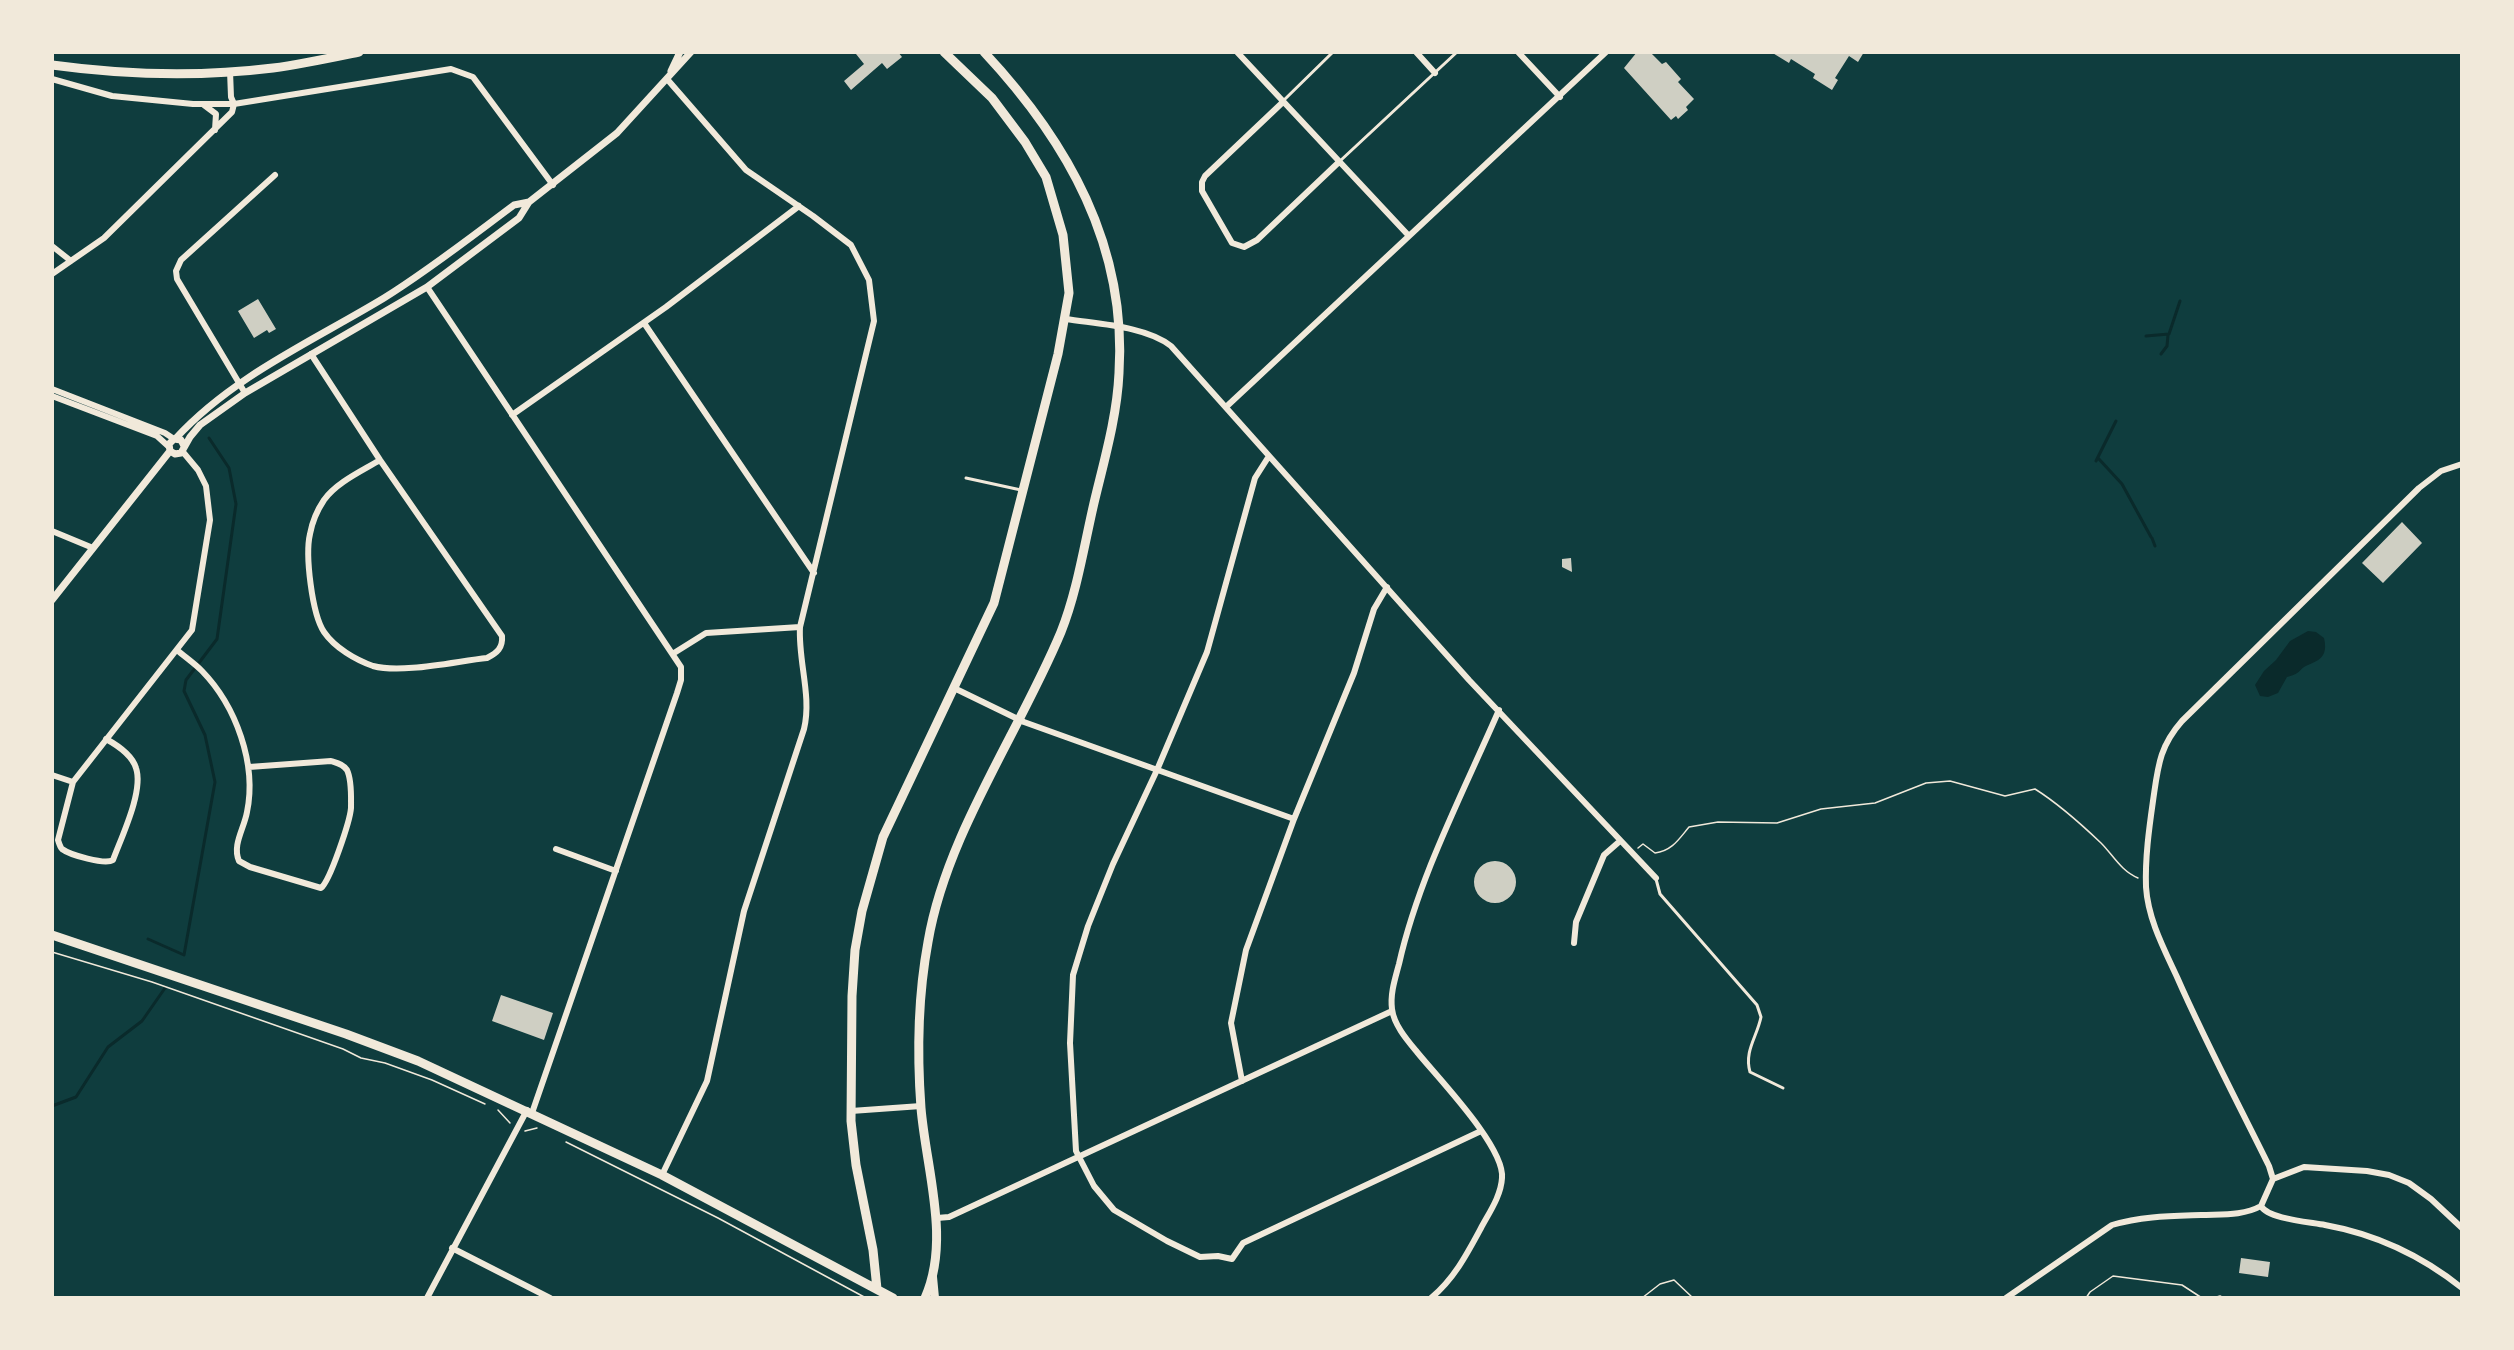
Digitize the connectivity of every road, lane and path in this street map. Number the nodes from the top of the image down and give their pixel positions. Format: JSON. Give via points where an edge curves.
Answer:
{"nodes":[{"id":1,"x":359,"y":52,"type":"edge"},
{"id":2,"x":680,"y":52,"type":"edge"},
{"id":3,"x":691,"y":52,"type":"edge"},
{"id":4,"x":944,"y":52,"type":"edge"},
{"id":5,"x":984,"y":52,"type":"edge"},
{"id":6,"x":1237,"y":52,"type":"edge"},
{"id":7,"x":1416,"y":52,"type":"edge"},
{"id":8,"x":1457,"y":52,"type":"edge"},
{"id":9,"x":1518,"y":52,"type":"edge"},
{"id":10,"x":1606,"y":52,"type":"edge"},
{"id":11,"x":1332,"y":53,"type":"edge"},
{"id":12,"x":52,"y":65,"type":"edge"},
{"id":13,"x":231,"y":71,"type":"junction"},
{"id":14,"x":1435,"y":73,"type":"junction"},
{"id":15,"x":52,"y":79,"type":"edge"},
{"id":16,"x":667,"y":79,"type":"junction"},
{"id":17,"x":1560,"y":97,"type":"junction"},
{"id":18,"x":1283,"y":102,"type":"junction"},
{"id":19,"x":201,"y":104,"type":"junction"},
{"id":20,"x":234,"y":104,"type":"junction"},
{"id":21,"x":215,"y":131,"type":"junction"},
{"id":22,"x":1339,"y":162,"type":"junction"},
{"id":23,"x":275,"y":175,"type":"dead end"},
{"id":24,"x":553,"y":185,"type":"junction"},
{"id":25,"x":529,"y":202,"type":"junction"},
{"id":26,"x":799,"y":206,"type":"junction"},
{"id":27,"x":1409,"y":236,"type":"junction"},
{"id":28,"x":52,"y":246,"type":"edge"},
{"id":29,"x":72,"y":261,"type":"junction"},
{"id":30,"x":52,"y":274,"type":"edge"},
{"id":31,"x":419,"y":276,"type":"junction"},
{"id":32,"x":427,"y":287,"type":"junction"},
{"id":33,"x":1066,"y":319,"type":"junction"},
{"id":34,"x":644,"y":322,"type":"junction"},
{"id":35,"x":1119,"y":328,"type":"junction"},
{"id":36,"x":305,"y":343,"type":"junction"},
{"id":37,"x":311,"y":354,"type":"junction"},
{"id":38,"x":238,"y":384,"type":"junction"},
{"id":39,"x":52,"y":389,"type":"edge"},
{"id":40,"x":244,"y":393,"type":"junction"},
{"id":41,"x":52,"y":396,"type":"edge"},
{"id":42,"x":1226,"y":407,"type":"junction"},
{"id":43,"x":512,"y":416,"type":"junction"},
{"id":44,"x":175,"y":439,"type":"junction"},
{"id":45,"x":169,"y":449,"type":"junction"},
{"id":46,"x":184,"y":449,"type":"junction"},
{"id":47,"x":1269,"y":456,"type":"junction"},
{"id":48,"x":380,"y":460,"type":"junction"},
{"id":49,"x":2462,"y":464,"type":"edge"},
{"id":50,"x":966,"y":478,"type":"dead end"},
{"id":51,"x":1023,"y":491,"type":"junction"},
{"id":52,"x":52,"y":531,"type":"edge"},
{"id":53,"x":93,"y":549,"type":"junction"},
{"id":54,"x":814,"y":573,"type":"junction"},
{"id":55,"x":1387,"y":587,"type":"junction"},
{"id":56,"x":52,"y":600,"type":"edge"},
{"id":57,"x":800,"y":627,"type":"junction"},
{"id":58,"x":177,"y":650,"type":"junction"},
{"id":59,"x":674,"y":653,"type":"junction"},
{"id":60,"x":954,"y":688,"type":"junction"},
{"id":61,"x":1499,"y":710,"type":"junction"},
{"id":62,"x":1019,"y":720,"type":"junction"},
{"id":63,"x":106,"y":739,"type":"junction"},
{"id":64,"x":249,"y":767,"type":"junction"},
{"id":65,"x":1158,"y":770,"type":"junction"},
{"id":66,"x":52,"y":775,"type":"edge"},
{"id":67,"x":73,"y":782,"type":"junction"},
{"id":68,"x":1294,"y":819,"type":"junction"},
{"id":69,"x":1620,"y":841,"type":"junction"},
{"id":70,"x":556,"y":849,"type":"dead end"},
{"id":71,"x":1638,"y":849,"type":"dead end"},
{"id":72,"x":616,"y":872,"type":"junction"},
{"id":73,"x":1656,"y":878,"type":"joint"},
{"id":74,"x":2140,"y":879,"type":"dead end"},
{"id":75,"x":52,"y":935,"type":"edge"},
{"id":76,"x":1574,"y":943,"type":"dead end"},
{"id":77,"x":52,"y":952,"type":"edge"},
{"id":78,"x":1392,"y":1011,"type":"junction"},
{"id":79,"x":1242,"y":1081,"type":"junction"},
{"id":80,"x":1783,"y":1088,"type":"dead end"},
{"id":81,"x":921,"y":1106,"type":"junction"},
{"id":82,"x":530,"y":1111,"type":"junction"},
{"id":83,"x":851,"y":1111,"type":"junction"},
{"id":84,"x":518,"y":1127,"type":"junction"},
{"id":85,"x":538,"y":1128,"type":"dead end"},
{"id":86,"x":1481,"y":1131,"type":"junction"},
{"id":87,"x":564,"y":1141,"type":"dead end"},
{"id":88,"x":1078,"y":1158,"type":"junction"},
{"id":89,"x":662,"y":1175,"type":"junction"},
{"id":90,"x":2273,"y":1179,"type":"junction"},
{"id":91,"x":2261,"y":1206,"type":"junction"},
{"id":92,"x":937,"y":1218,"type":"junction"},
{"id":93,"x":2462,"y":1228,"type":"edge"},
{"id":94,"x":452,"y":1248,"type":"junction"},
{"id":95,"x":933,"y":1277,"type":"junction"},
{"id":96,"x":2462,"y":1288,"type":"edge"},
{"id":97,"x":877,"y":1289,"type":"junction"},
{"id":98,"x":427,"y":1298,"type":"edge"},
{"id":99,"x":550,"y":1298,"type":"edge"},
{"id":100,"x":866,"y":1298,"type":"edge"},
{"id":101,"x":893,"y":1298,"type":"edge"},
{"id":102,"x":925,"y":1298,"type":"edge"},
{"id":103,"x":935,"y":1298,"type":"edge"},
{"id":104,"x":1431,"y":1298,"type":"edge"},
{"id":105,"x":1642,"y":1298,"type":"edge"},
{"id":106,"x":1693,"y":1298,"type":"edge"},
{"id":107,"x":2006,"y":1298,"type":"edge"},
{"id":108,"x":2086,"y":1298,"type":"edge"},
{"id":109,"x":2202,"y":1298,"type":"edge"},
{"id":110,"x":2213,"y":1298,"type":"edge"},
{"id":111,"x":2224,"y":1298,"type":"edge"}],
"edges":[{"from":1,"to":13,"type":"main road","via":[[273,68]]},
{"from":2,"to":16,"type":"street"},
{"from":3,"to":16,"type":"street"},
{"from":4,"to":33,"type":"main road","via":[[999,106],[1046,177],[1065,248],[1069,282]]},
{"from":5,"to":35,"type":"main road","via":[[1045,127],[1083,188],[1107,254]]},
{"from":6,"to":18,"type":"street"},
{"from":7,"to":14,"type":"street"},
{"from":8,"to":14,"type":"lane"},
{"from":9,"to":17,"type":"street"},
{"from":10,"to":17,"type":"street"},
{"from":11,"to":18,"type":"lane"},
{"from":12,"to":13,"type":"main road","via":[[130,72]]},
{"from":13,"to":20,"type":"street"},
{"from":14,"to":22,"type":"lane"},
{"from":15,"to":19,"type":"street","via":[[112,96]]},
{"from":16,"to":24,"type":"street","via":[[617,133]]},
{"from":16,"to":26,"type":"street","via":[[746,170]]},
{"from":17,"to":27,"type":"street"},
{"from":18,"to":22,"type":"street"},
{"from":18,"to":22,"type":"street","via":[[1202,182],[1203,194],[1232,243],[1244,247],[1257,240]]},
{"from":19,"to":20,"type":"street"},
{"from":19,"to":21,"type":"street","via":[[216,114]]},
{"from":20,"to":21,"type":"street"},
{"from":20,"to":24,"type":"street","via":[[460,70],[473,77]]},
{"from":21,"to":29,"type":"street","via":[[104,238]]},
{"from":22,"to":27,"type":"street"},
{"from":23,"to":38,"type":"street","via":[[181,260],[176,271]]},
{"from":24,"to":25,"type":"street"},
{"from":25,"to":31,"type":"street","via":[[514,205]]},
{"from":25,"to":32,"type":"street","via":[[519,218]]},
{"from":26,"to":34,"type":"street"},
{"from":26,"to":54,"type":"street","via":[[851,245],[869,280],[874,321]]},
{"from":27,"to":42,"type":"street"},
{"from":28,"to":29,"type":"street"},
{"from":29,"to":30,"type":"street"},
{"from":31,"to":32,"type":"street"},
{"from":31,"to":36,"type":"street"},
{"from":32,"to":37,"type":"street"},
{"from":32,"to":43,"type":"street"},
{"from":33,"to":35,"type":"street"},
{"from":33,"to":51,"type":"main road"},
{"from":34,"to":43,"type":"street"},
{"from":34,"to":54,"type":"street"},
{"from":35,"to":42,"type":"street","via":[[1161,338]]},
{"from":35,"to":62,"type":"main road","via":[[1119,373],[1112,422],[1069,608]]},
{"from":36,"to":37,"type":"street"},
{"from":36,"to":38,"type":"street"},
{"from":37,"to":40,"type":"street"},
{"from":37,"to":48,"type":"street"},
{"from":38,"to":40,"type":"street"},
{"from":38,"to":44,"type":"street"},
{"from":39,"to":44,"type":"street"},
{"from":40,"to":46,"type":"street","via":[[200,425]]},
{"from":41,"to":45,"type":"street","via":[[157,436]]},
{"from":42,"to":47,"type":"street"},
{"from":43,"to":59,"type":"street"},
{"from":44,"to":45,"type":"street"},
{"from":44,"to":46,"type":"street","via":[[182,440]]},
{"from":45,"to":46,"type":"street","via":[[176,454]]},
{"from":45,"to":53,"type":"street"},
{"from":46,"to":58,"type":"street","via":[[206,486],[210,520],[194,624]]},
{"from":47,"to":55,"type":"street"},
{"from":47,"to":65,"type":"street","via":[[1255,478],[1207,652]]},
{"from":48,"to":48,"type":"street","via":[[325,499],[309,536],[313,602],[324,632],[360,661],[376,666],[399,669],[488,658],[500,648],[502,636]]},
{"from":49,"to":90,"type":"street","via":[[2441,471],[2419,488],[2182,721],[2164,744],[2159,759],[2148,837],[2146,888],[2156,932]]},
{"from":50,"to":51,"type":"lane"},
{"from":51,"to":60,"type":"main road","via":[[994,603]]},
{"from":52,"to":53,"type":"street"},
{"from":53,"to":56,"type":"street"},
{"from":54,"to":57,"type":"street"},
{"from":55,"to":61,"type":"street"},
{"from":55,"to":68,"type":"street","via":[[1374,609],[1354,673]]},
{"from":57,"to":59,"type":"street","via":[[706,633]]},
{"from":57,"to":89,"type":"street","via":[[804,729],[746,902],[707,1081]]},
{"from":58,"to":63,"type":"street"},
{"from":58,"to":64,"type":"street","via":[[202,671],[223,699]]},
{"from":59,"to":72,"type":"street","via":[[681,667],[681,680]]},
{"from":60,"to":62,"type":"street"},
{"from":60,"to":83,"type":"main road","via":[[891,819],[867,886],[853,975]]},
{"from":61,"to":69,"type":"street"},
{"from":61,"to":78,"type":"street","via":[[1411,920],[1394,983]]},
{"from":62,"to":65,"type":"street"},
{"from":62,"to":81,"type":"main road","via":[[951,860],[933,912],[920,1019]]},
{"from":63,"to":67,"type":"street"},
{"from":63,"to":67,"type":"street","via":[[127,754],[138,778],[126,824],[109,863],[67,851],[57,840]]},
{"from":64,"to":64,"type":"street","via":[[248,805],[236,846],[238,861],[321,888],[329,877],[351,810],[347,771],[331,761]]},
{"from":65,"to":68,"type":"street"},
{"from":65,"to":88,"type":"street","via":[[1113,864],[1073,975],[1070,1043],[1072,1115]]},
{"from":66,"to":67,"type":"street"},
{"from":68,"to":79,"type":"street","via":[[1257,914],[1237,986],[1232,1023]]},
{"from":69,"to":73,"type":"street"},
{"from":69,"to":76,"type":"street","via":[[1604,855],[1576,922]]},
{"from":70,"to":72,"type":"street"},
{"from":71,"to":74,"type":"path","via":[[1643,844],[1653,852],[1661,852],[1677,842],[1689,826],[1718,822],[1777,823],[1821,809],[1875,803],[1926,783],[1950,781],[2005,796],[2035,789],[2087,830],[2127,873]]},
{"from":72,"to":82,"type":"street"},
{"from":73,"to":80,"type":"lane","via":[[1659,893],[1761,1011],[1748,1065],[1756,1076]]},
{"from":75,"to":82,"type":"main road","via":[[346,1034]]},
{"from":77,"to":84,"type":"path","via":[[152,982],[404,1070],[498,1110],[508,1123]]},
{"from":78,"to":79,"type":"street"},
{"from":78,"to":86,"type":"street","via":[[1404,1036]]},
{"from":79,"to":88,"type":"street"},
{"from":81,"to":83,"type":"street"},
{"from":81,"to":92,"type":"main road"},
{"from":82,"to":84,"type":"street"},
{"from":82,"to":89,"type":"main road"},
{"from":83,"to":97,"type":"main road","via":[[856,1166]]},
{"from":84,"to":85,"type":"path","via":[[525,1132]]},
{"from":84,"to":94,"type":"street"},
{"from":86,"to":88,"type":"street","via":[[1243,1243],[1232,1259],[1200,1257],[1131,1222],[1114,1210],[1094,1186]]},
{"from":86,"to":104,"type":"street","via":[[1501,1164],[1500,1192],[1456,1273]]},
{"from":87,"to":100,"type":"path"},
{"from":88,"to":92,"type":"street","via":[[949,1217]]},
{"from":89,"to":97,"type":"main road"},
{"from":90,"to":91,"type":"street"},
{"from":90,"to":93,"type":"street","via":[[2304,1167],[2389,1175],[2432,1199]]},
{"from":91,"to":96,"type":"street","via":[[2278,1217],[2344,1228],[2388,1244],[2436,1268]]},
{"from":91,"to":107,"type":"street","via":[[2243,1213],[2156,1216],[2112,1225]]},
{"from":92,"to":95,"type":"main road"},
{"from":94,"to":98,"type":"street"},
{"from":94,"to":99,"type":"street"},
{"from":95,"to":102,"type":"main road"},
{"from":95,"to":103,"type":"main road"},
{"from":97,"to":101,"type":"main road"},
{"from":105,"to":106,"type":"path","via":[[1660,1284],[1674,1280]]},
{"from":108,"to":109,"type":"path","via":[[2113,1276],[2182,1285]]},
{"from":110,"to":111,"type":"path"}]}
